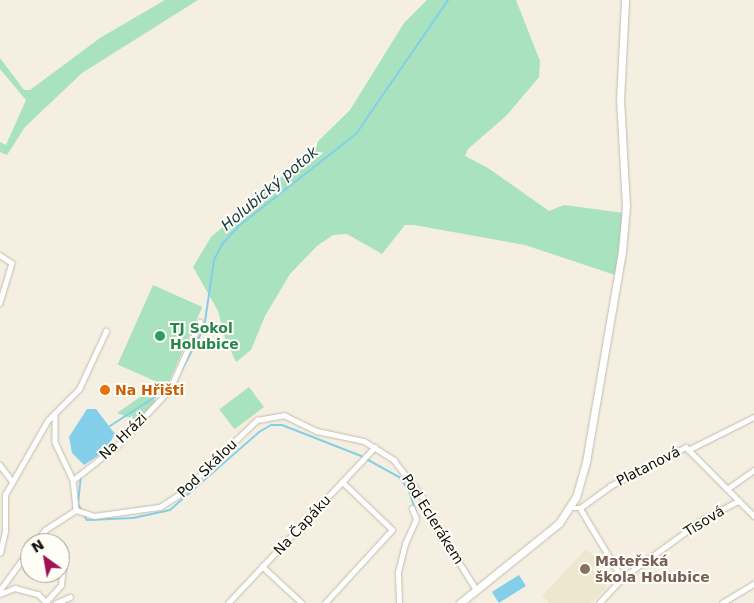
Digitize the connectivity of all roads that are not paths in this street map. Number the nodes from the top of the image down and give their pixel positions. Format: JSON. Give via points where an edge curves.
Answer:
{"nodes":[{"id":1,"x":625,"y":0,"type":"edge"},
{"id":2,"x":0,"y":255,"type":"edge"},
{"id":3,"x":0,"y":303,"type":"edge"},
{"id":4,"x":200,"y":322,"type":"dead end"},
{"id":5,"x":106,"y":331,"type":"dead end"},
{"id":6,"x":55,"y":414,"type":"junction"},
{"id":7,"x":754,"y":417,"type":"edge"},
{"id":8,"x":247,"y":428,"type":"joint"},
{"id":9,"x":375,"y":447,"type":"junction"},
{"id":10,"x":688,"y":450,"type":"junction"},
{"id":11,"x":0,"y":465,"type":"edge"},
{"id":12,"x":754,"y":470,"type":"edge"},
{"id":13,"x":72,"y":480,"type":"junction"},
{"id":14,"x":12,"y":481,"type":"junction"},
{"id":15,"x":342,"y":482,"type":"junction"},
{"id":16,"x":727,"y":489,"type":"junction"},
{"id":17,"x":739,"y":501,"type":"junction"},
{"id":18,"x":570,"y":508,"type":"junction"},
{"id":19,"x":580,"y":508,"type":"junction"},
{"id":20,"x":412,"y":509,"type":"dead end"},
{"id":21,"x":76,"y":510,"type":"junction"},
{"id":22,"x":754,"y":516,"type":"edge"},
{"id":23,"x":42,"y":533,"type":"edge"},
{"id":24,"x":0,"y":553,"type":"edge"},
{"id":25,"x":20,"y":562,"type":"edge"},
{"id":26,"x":262,"y":566,"type":"junction"},
{"id":27,"x":622,"y":578,"type":"junction"},
{"id":28,"x":61,"y":583,"type":"edge"},
{"id":29,"x":754,"y":584,"type":"edge"},
{"id":30,"x":476,"y":588,"type":"junction"},
{"id":31,"x":0,"y":590,"type":"edge"},
{"id":32,"x":0,"y":594,"type":"edge"},
{"id":33,"x":70,"y":597,"type":"dead end"},
{"id":34,"x":468,"y":600,"type":"edge"},
{"id":35,"x":45,"y":603,"type":"edge"},
{"id":36,"x":56,"y":603,"type":"edge"},
{"id":37,"x":228,"y":603,"type":"edge"},
{"id":38,"x":302,"y":603,"type":"edge"},
{"id":39,"x":325,"y":603,"type":"edge"},
{"id":40,"x":399,"y":603,"type":"edge"},
{"id":41,"x":460,"y":603,"type":"edge"},
{"id":42,"x":599,"y":603,"type":"edge"},
{"id":43,"x":722,"y":603,"type":"edge"}],
"edges":[{"from":1,"to":18,"type":"street","via":[[620,100],[626,206],[622,252],[586,462]]},
{"from":2,"to":3,"type":"street","via":[[12,263]]},
{"from":4,"to":13,"type":"street","name":"Na Hrázi","via":[[170,388],[118,445]]},
{"from":5,"to":6,"type":"street","via":[[78,389]]},
{"from":6,"to":13,"type":"street","via":[[55,442]]},
{"from":6,"to":14,"type":"street","via":[[24,456]]},
{"from":7,"to":10,"type":"street"},
{"from":8,"to":9,"type":"street","name":"Pod Eclerákem","via":[[264,417],[284,416],[317,431],[349,436]]},
{"from":8,"to":21,"type":"street","name":"Pod Skálou","via":[[171,502],[120,514],[94,516]]},
{"from":9,"to":15,"type":"street","name":"Na Čapáku"},
{"from":9,"to":30,"type":"street","name":"Pod Eclerákem","via":[[394,460],[410,479]]},
{"from":10,"to":16,"type":"street","name":"Platanová"},
{"from":10,"to":19,"type":"street","name":"Platanová","via":[[686,447],[610,486]]},
{"from":11,"to":14,"type":"street"},
{"from":12,"to":16,"type":"street"},
{"from":13,"to":21,"type":"street"},
{"from":14,"to":24,"type":"street","via":[[5,495],[5,532]]},
{"from":15,"to":26,"type":"street","name":"Na Čapáku"},
{"from":15,"to":39,"type":"street","via":[[392,530]]},
{"from":16,"to":17,"type":"street","name":"Platanová"},
{"from":17,"to":22,"type":"street","name":"Platanová"},
{"from":17,"to":27,"type":"street","name":"Tisová","via":[[704,518]]},
{"from":18,"to":19,"type":"street"},
{"from":18,"to":30,"type":"street","via":[[548,534]]},
{"from":19,"to":27,"type":"street"},
{"from":20,"to":40,"type":"street","via":[[416,520],[405,544],[398,572]]},
{"from":21,"to":23,"type":"street"},
{"from":25,"to":31,"type":"street"},
{"from":26,"to":37,"type":"street","name":"Na Čapáku"},
{"from":26,"to":38,"type":"street"},
{"from":27,"to":42,"type":"street","name":"Tisová"},
{"from":28,"to":35,"type":"street"},
{"from":29,"to":43,"type":"street"},
{"from":30,"to":34,"type":"street"},
{"from":32,"to":35,"type":"street","via":[[15,588],[38,594]]},
{"from":33,"to":36,"type":"street"},
{"from":34,"to":41,"type":"street"}]}
